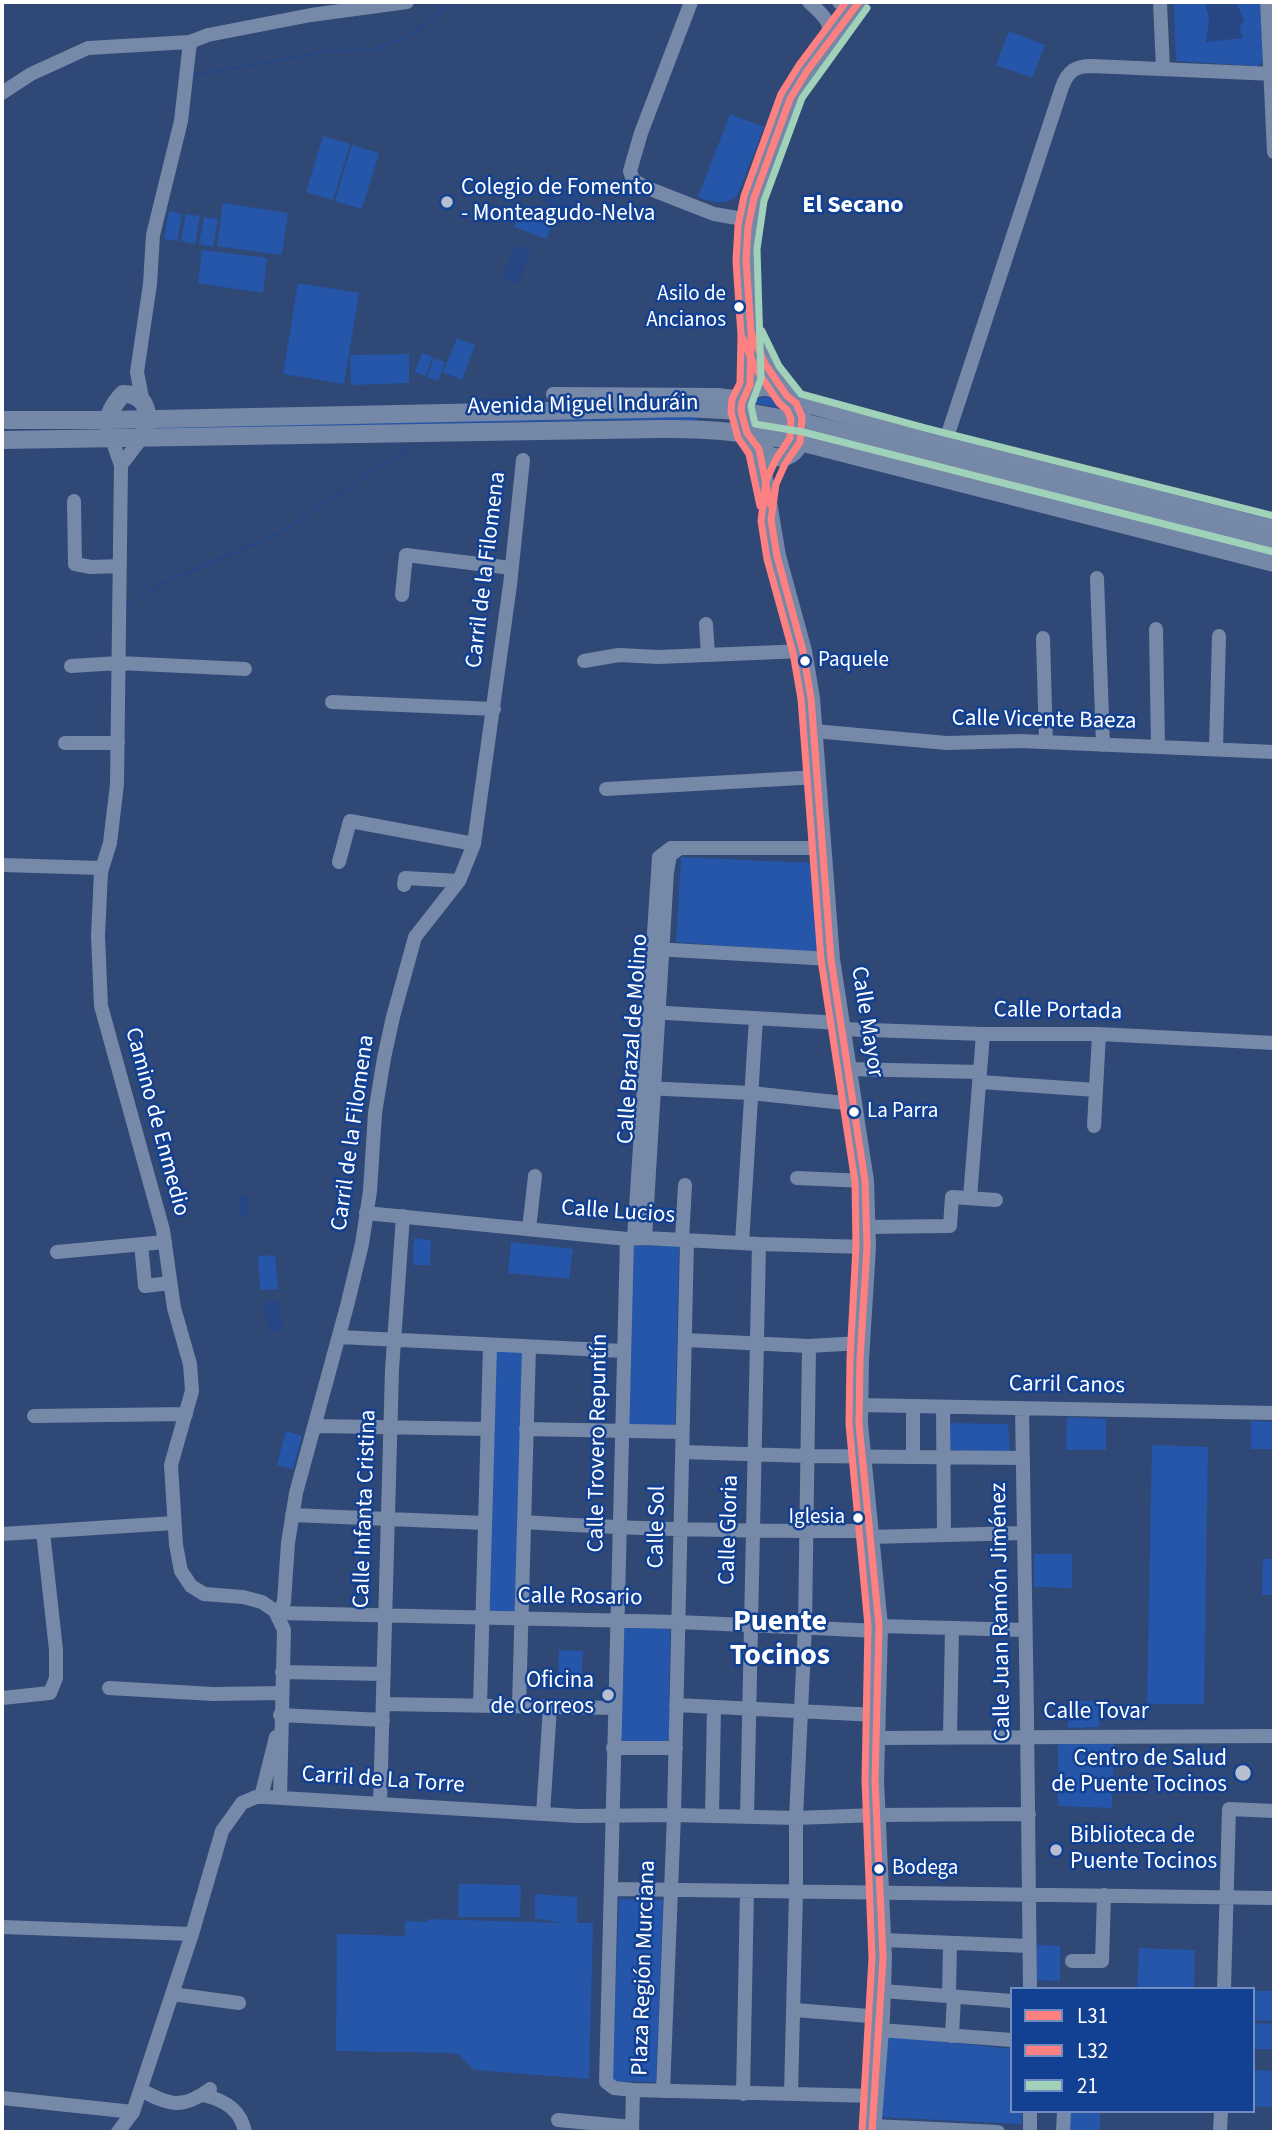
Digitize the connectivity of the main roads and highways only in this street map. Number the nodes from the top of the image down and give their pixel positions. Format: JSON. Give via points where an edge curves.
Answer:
{"nodes":[{"id":1,"x":859,"y":2,"type":"edge"},
{"id":2,"x":751,"y":332,"type":"junction"},
{"id":3,"x":791,"y":400,"type":"junction"},
{"id":4,"x":744,"y":401,"type":"junction"},
{"id":5,"x":2,"y":419,"type":"edge"},
{"id":6,"x":109,"y":419,"type":"junction"},
{"id":7,"x":148,"y":419,"type":"junction"},
{"id":8,"x":802,"y":422,"type":"junction"},
{"id":9,"x":747,"y":433,"type":"junction"},
{"id":10,"x":141,"y":439,"type":"junction"},
{"id":11,"x":2,"y":440,"type":"edge"},
{"id":12,"x":112,"y":440,"type":"junction"},
{"id":13,"x":796,"y":448,"type":"junction"},
{"id":14,"x":759,"y":449,"type":"junction"},
{"id":15,"x":771,"y":510,"type":"junction"},
{"id":16,"x":1274,"y":542,"type":"edge"},
{"id":17,"x":1274,"y":563,"type":"edge"},
{"id":18,"x":872,"y":2129,"type":"edge"}],
"edges":[{"from":1,"to":2,"type":"main road","via":[[790,99],[758,183],[746,260]]},
{"from":2,"to":3,"type":"main road","via":[[762,359]]},
{"from":2,"to":4,"type":"main road","via":[[751,377]]},
{"from":3,"to":4,"type":"main road","via":[[767,387],[754,388]]},
{"from":3,"to":8,"type":"main road"},
{"from":4,"to":7,"type":"main road","name":"Avenida Miguel Induráin","via":[[653,408]]},
{"from":4,"to":8,"type":"main road","name":"Avenida Miguel Induráin"},
{"from":4,"to":9,"type":"main road"},
{"from":5,"to":6,"type":"main road","name":"Avenida Miguel Induráin"},
{"from":6,"to":7,"type":"main road","name":"Avenida Miguel Induráin"},
{"from":6,"to":7,"type":"main road","via":[[112,406],[123,394],[133,394],[142,398]]},
{"from":6,"to":12,"type":"main road"},
{"from":7,"to":10,"type":"main road"},
{"from":8,"to":13,"type":"main road","name":"Calle Mayor"},
{"from":8,"to":16,"type":"main road","name":"Avenida Miguel Induráin"},
{"from":9,"to":10,"type":"main road","name":"Avenida Miguel Induráin","via":[[672,429]]},
{"from":9,"to":13,"type":"main road","name":"Avenida Miguel Induráin"},
{"from":9,"to":14,"type":"main road"},
{"from":10,"to":12,"type":"main road","name":"Avenida Miguel Induráin"},
{"from":11,"to":12,"type":"main road","name":"Avenida Miguel Induráin"},
{"from":13,"to":14,"type":"main road","via":[[781,458]]},
{"from":13,"to":15,"type":"main road","name":"Calle Mayor","via":[[779,475]]},
{"from":13,"to":17,"type":"main road","name":"Avenida Miguel Induráin"},
{"from":14,"to":15,"type":"main road","name":"Calle Mayor"},
{"from":15,"to":18,"type":"main road","name":"Calle Mayor","via":[[776,556],[803,650],[814,731],[831,959],[867,1227],[859,1405],[879,1629],[875,1738],[883,1991]]}]}
